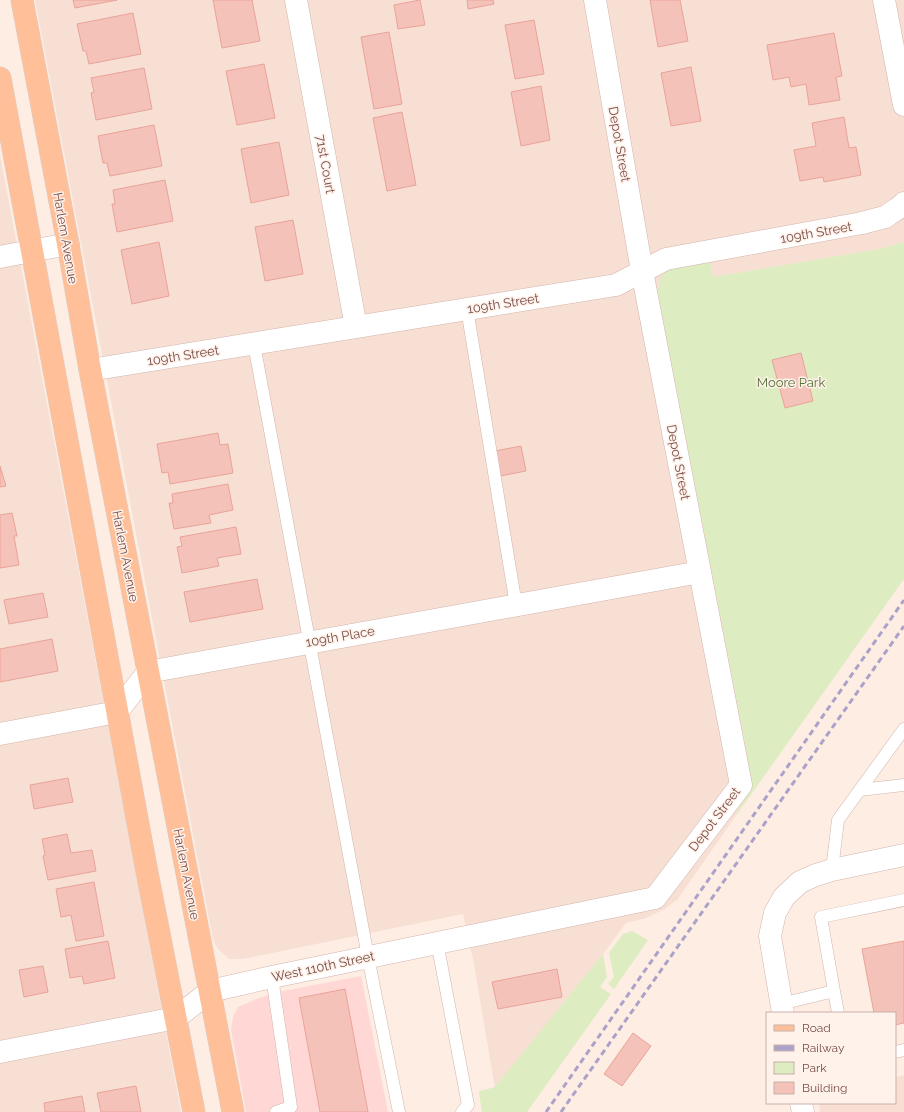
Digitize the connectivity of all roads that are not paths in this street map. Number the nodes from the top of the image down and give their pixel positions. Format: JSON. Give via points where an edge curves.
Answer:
{"nodes":[{"id":1,"x":22,"y":0,"type":"edge"},
{"id":2,"x":296,"y":0,"type":"edge"},
{"id":3,"x":595,"y":0,"type":"edge"},
{"id":4,"x":884,"y":0,"type":"edge"},
{"id":5,"x":0,"y":78,"type":"edge"},
{"id":6,"x":904,"y":105,"type":"edge"},
{"id":7,"x":904,"y":203,"type":"edge"},
{"id":8,"x":68,"y":244,"type":"junction"},
{"id":9,"x":32,"y":251,"type":"junction"},
{"id":10,"x":0,"y":257,"type":"edge"},
{"id":11,"x":642,"y":271,"type":"junction"},
{"id":12,"x":467,"y":309,"type":"junction"},
{"id":13,"x":356,"y":327,"type":"junction"},
{"id":14,"x":254,"y":344,"type":"junction"},
{"id":15,"x":90,"y":370,"type":"junction"},
{"id":16,"x":700,"y":572,"type":"junction"},
{"id":17,"x":516,"y":605,"type":"junction"},
{"id":18,"x":310,"y":642,"type":"junction"},
{"id":19,"x":148,"y":672,"type":"junction"},
{"id":20,"x":117,"y":712,"type":"junction"},
{"id":21,"x":904,"y":729,"type":"edge"},
{"id":22,"x":0,"y":734,"type":"edge"},
{"id":23,"x":904,"y":785,"type":"edge"},
{"id":24,"x":860,"y":790,"type":"junction"},
{"id":25,"x":904,"y":855,"type":"edge"},
{"id":26,"x":832,"y":870,"type":"junction"},
{"id":27,"x":655,"y":898,"type":"joint"},
{"id":28,"x":904,"y":900,"type":"edge"},
{"id":29,"x":437,"y":942,"type":"junction"},
{"id":30,"x":368,"y":957,"type":"junction"},
{"id":31,"x":272,"y":977,"type":"junction"},
{"id":32,"x":210,"y":991,"type":"junction"},
{"id":33,"x":834,"y":991,"type":"junction"},
{"id":34,"x":782,"y":1008,"type":"edge"},
{"id":35,"x":838,"y":1012,"type":"edge"},
{"id":36,"x":176,"y":1018,"type":"junction"},
{"id":37,"x":0,"y":1052,"type":"edge"},
{"id":38,"x":194,"y":1112,"type":"edge"},
{"id":39,"x":233,"y":1112,"type":"edge"},
{"id":40,"x":276,"y":1112,"type":"edge"},
{"id":41,"x":399,"y":1112,"type":"edge"},
{"id":42,"x":462,"y":1112,"type":"edge"}],
"edges":[{"from":1,"to":8,"type":"main road","name":"Harlem Avenue"},
{"from":2,"to":13,"type":"street","name":"71st Court"},
{"from":3,"to":11,"type":"street","name":"Depot Street"},
{"from":4,"to":6,"type":"street"},
{"from":5,"to":9,"type":"main road"},
{"from":7,"to":11,"type":"street","name":"109th Street","via":[[885,217],[862,223],[666,259]]},
{"from":8,"to":9,"type":"street"},
{"from":8,"to":15,"type":"main road","name":"Harlem Avenue"},
{"from":9,"to":10,"type":"street"},
{"from":9,"to":20,"type":"main road"},
{"from":11,"to":12,"type":"street","name":"109th Street","via":[[616,285]]},
{"from":11,"to":16,"type":"street","name":"Depot Street"},
{"from":12,"to":13,"type":"street","name":"109th Street"},
{"from":12,"to":17,"type":"lane"},
{"from":13,"to":14,"type":"street","name":"109th Street"},
{"from":14,"to":15,"type":"street","name":"109th Street"},
{"from":14,"to":18,"type":"lane"},
{"from":15,"to":19,"type":"main road","name":"Harlem Avenue"},
{"from":16,"to":17,"type":"street","name":"109th Place"},
{"from":16,"to":27,"type":"street","name":"Depot Street","via":[[741,785]]},
{"from":17,"to":18,"type":"street","name":"109th Place"},
{"from":18,"to":19,"type":"street","name":"109th Place"},
{"from":18,"to":30,"type":"lane"},
{"from":19,"to":20,"type":"street"},
{"from":19,"to":32,"type":"main road","name":"Harlem Avenue"},
{"from":20,"to":22,"type":"street"},
{"from":20,"to":36,"type":"main road"},
{"from":21,"to":24,"type":"lane"},
{"from":23,"to":24,"type":"lane"},
{"from":24,"to":26,"type":"lane","via":[[838,820]]},
{"from":25,"to":26,"type":"street"},
{"from":26,"to":34,"type":"street","via":[[800,882],[784,897],[775,913],[770,936]]},
{"from":27,"to":29,"type":"street","name":"West 110th Street"},
{"from":28,"to":33,"type":"lane","via":[[821,917]]},
{"from":29,"to":30,"type":"street","name":"West 110th Street"},
{"from":29,"to":42,"type":"lane","via":[[468,1104]]},
{"from":30,"to":31,"type":"street","name":"West 110th Street"},
{"from":30,"to":41,"type":"lane"},
{"from":31,"to":32,"type":"street","name":"West 110th Street"},
{"from":31,"to":40,"type":"lane","via":[[291,1107]]},
{"from":32,"to":36,"type":"street","name":"West 110th Street"},
{"from":32,"to":39,"type":"main road","name":"Harlem Avenue"},
{"from":33,"to":34,"type":"lane"},
{"from":33,"to":35,"type":"lane"},
{"from":36,"to":37,"type":"street","name":"West 110th Street"},
{"from":36,"to":38,"type":"main road"}]}
